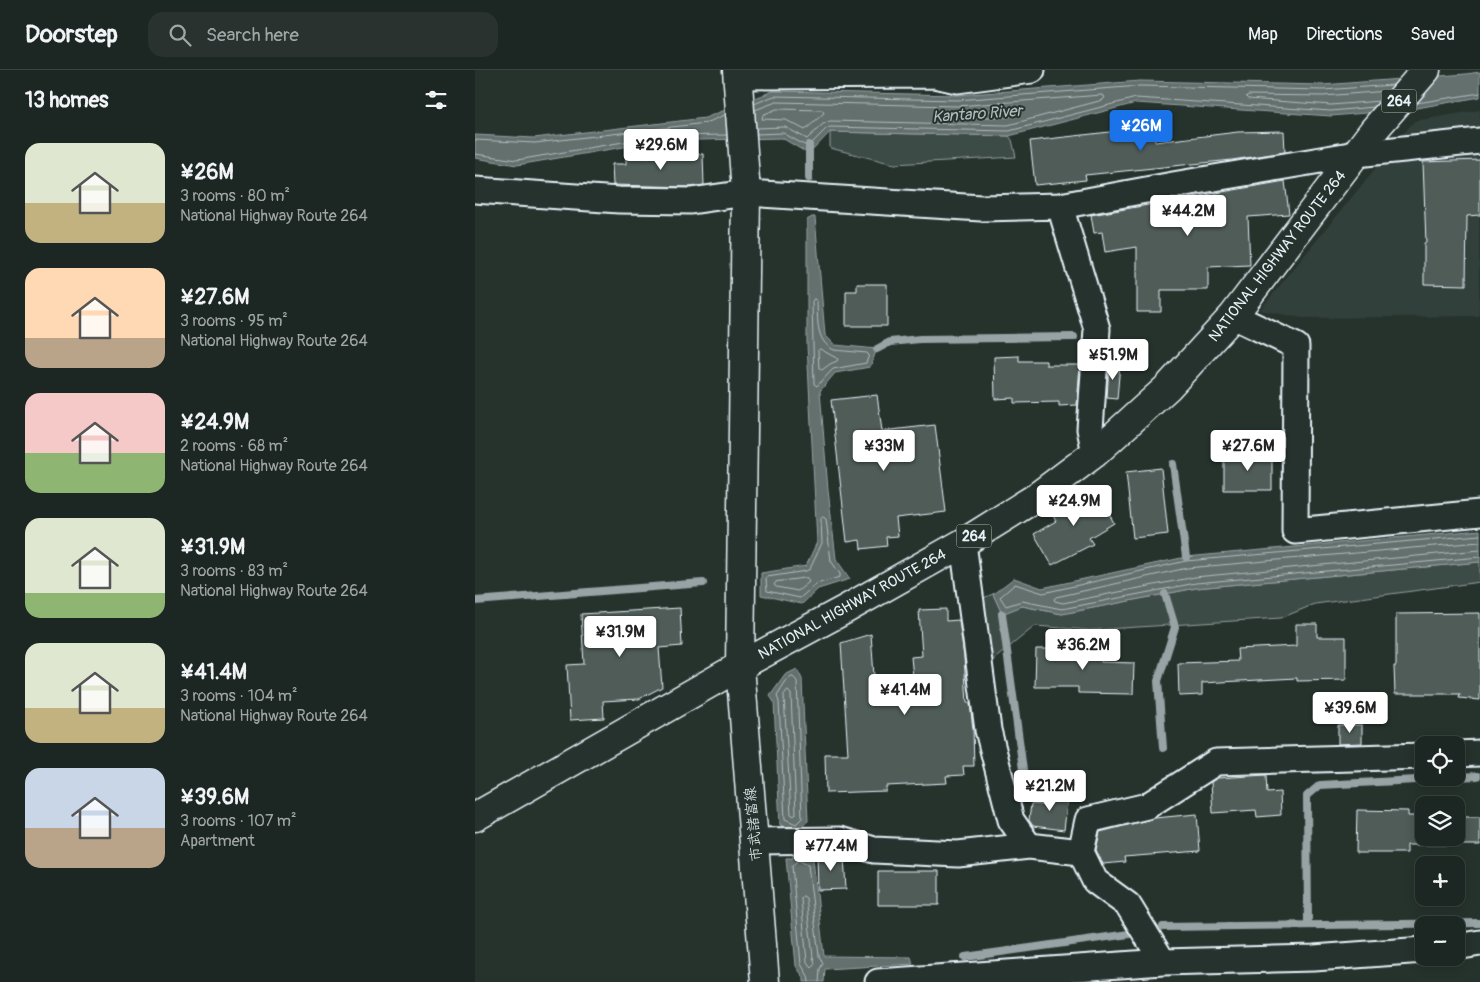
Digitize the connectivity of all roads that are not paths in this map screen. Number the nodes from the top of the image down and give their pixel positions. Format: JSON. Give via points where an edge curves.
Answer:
{"nodes":[{"id":1,"x":1032,"y":70,"type":"edge"},
{"id":2,"x":1426,"y":70,"type":"edge"},
{"id":3,"x":937,"y":72,"type":"edge"},
{"id":4,"x":737,"y":79,"type":"edge"},
{"id":5,"x":1480,"y":142,"type":"edge"},
{"id":6,"x":1356,"y":154,"type":"junction"},
{"id":7,"x":475,"y":190,"type":"edge"},
{"id":8,"x":746,"y":193,"type":"junction"},
{"id":9,"x":1060,"y":206,"type":"junction"},
{"id":10,"x":1233,"y":316,"type":"junction"},
{"id":11,"x":1095,"y":453,"type":"junction"},
{"id":12,"x":1480,"y":513,"type":"edge"},
{"id":13,"x":963,"y":543,"type":"junction"},
{"id":14,"x":740,"y":666,"type":"junction"},
{"id":15,"x":1480,"y":753,"type":"edge"},
{"id":16,"x":1465,"y":754,"type":"edge"},
{"id":17,"x":1415,"y":756,"type":"edge"},
{"id":18,"x":475,"y":817,"type":"edge"},
{"id":19,"x":755,"y":841,"type":"junction"},
{"id":20,"x":1029,"y":846,"type":"junction"},
{"id":21,"x":1081,"y":852,"type":"junction"},
{"id":22,"x":1480,"y":943,"type":"edge"},
{"id":23,"x":1465,"y":946,"type":"edge"},
{"id":24,"x":1415,"y":951,"type":"edge"},
{"id":25,"x":1163,"y":962,"type":"junction"},
{"id":26,"x":765,"y":982,"type":"edge"},
{"id":27,"x":878,"y":982,"type":"edge"}],
"edges":[{"from":1,"to":3,"type":"street","via":[[957,80]]},
{"from":2,"to":6,"type":"main road","name":"NATIONAL HIGHWAY ROUTE 264","number":"264"},
{"from":3,"to":4,"type":"street"},
{"from":4,"to":8,"type":"main road","name":"市武諸富線"},
{"from":5,"to":6,"type":"street"},
{"from":6,"to":9,"type":"street"},
{"from":6,"to":10,"type":"main road","name":"NATIONAL HIGHWAY ROUTE 264","number":"264"},
{"from":7,"to":8,"type":"street","via":[[619,200],[691,200]]},
{"from":8,"to":9,"type":"street","via":[[981,208]]},
{"from":8,"to":14,"type":"main road","name":"市武諸富線"},
{"from":9,"to":11,"type":"street","via":[[1097,329],[1090,429]]},
{"from":10,"to":11,"type":"main road","name":"NATIONAL HIGHWAY ROUTE 264","number":"264","via":[[1168,388]]},
{"from":10,"to":12,"type":"street","via":[[1296,346],[1295,531]]},
{"from":11,"to":13,"type":"main road","name":"NATIONAL HIGHWAY ROUTE 264","number":"264","via":[[1035,498]]},
{"from":13,"to":14,"type":"main road","name":"NATIONAL HIGHWAY ROUTE 264","number":"264"},
{"from":13,"to":20,"type":"street","via":[[988,730],[1011,820]]},
{"from":14,"to":18,"type":"main road","name":"NATIONAL HIGHWAY ROUTE 264","number":"264"},
{"from":14,"to":19,"type":"main road","name":"市武諸富線"},
{"from":15,"to":16,"type":"street"},
{"from":17,"to":21,"type":"street","via":[[1216,762],[1147,806],[1088,820]]},
{"from":19,"to":20,"type":"street","via":[[840,840],[874,850],[957,854]]},
{"from":19,"to":26,"type":"main road","name":"市武諸富線"},
{"from":20,"to":21,"type":"street"},
{"from":21,"to":25,"type":"street","via":[[1095,881],[1128,905]]},
{"from":22,"to":23,"type":"street"},
{"from":24,"to":25,"type":"street","via":[[1313,958]]},
{"from":25,"to":27,"type":"street"}]}
